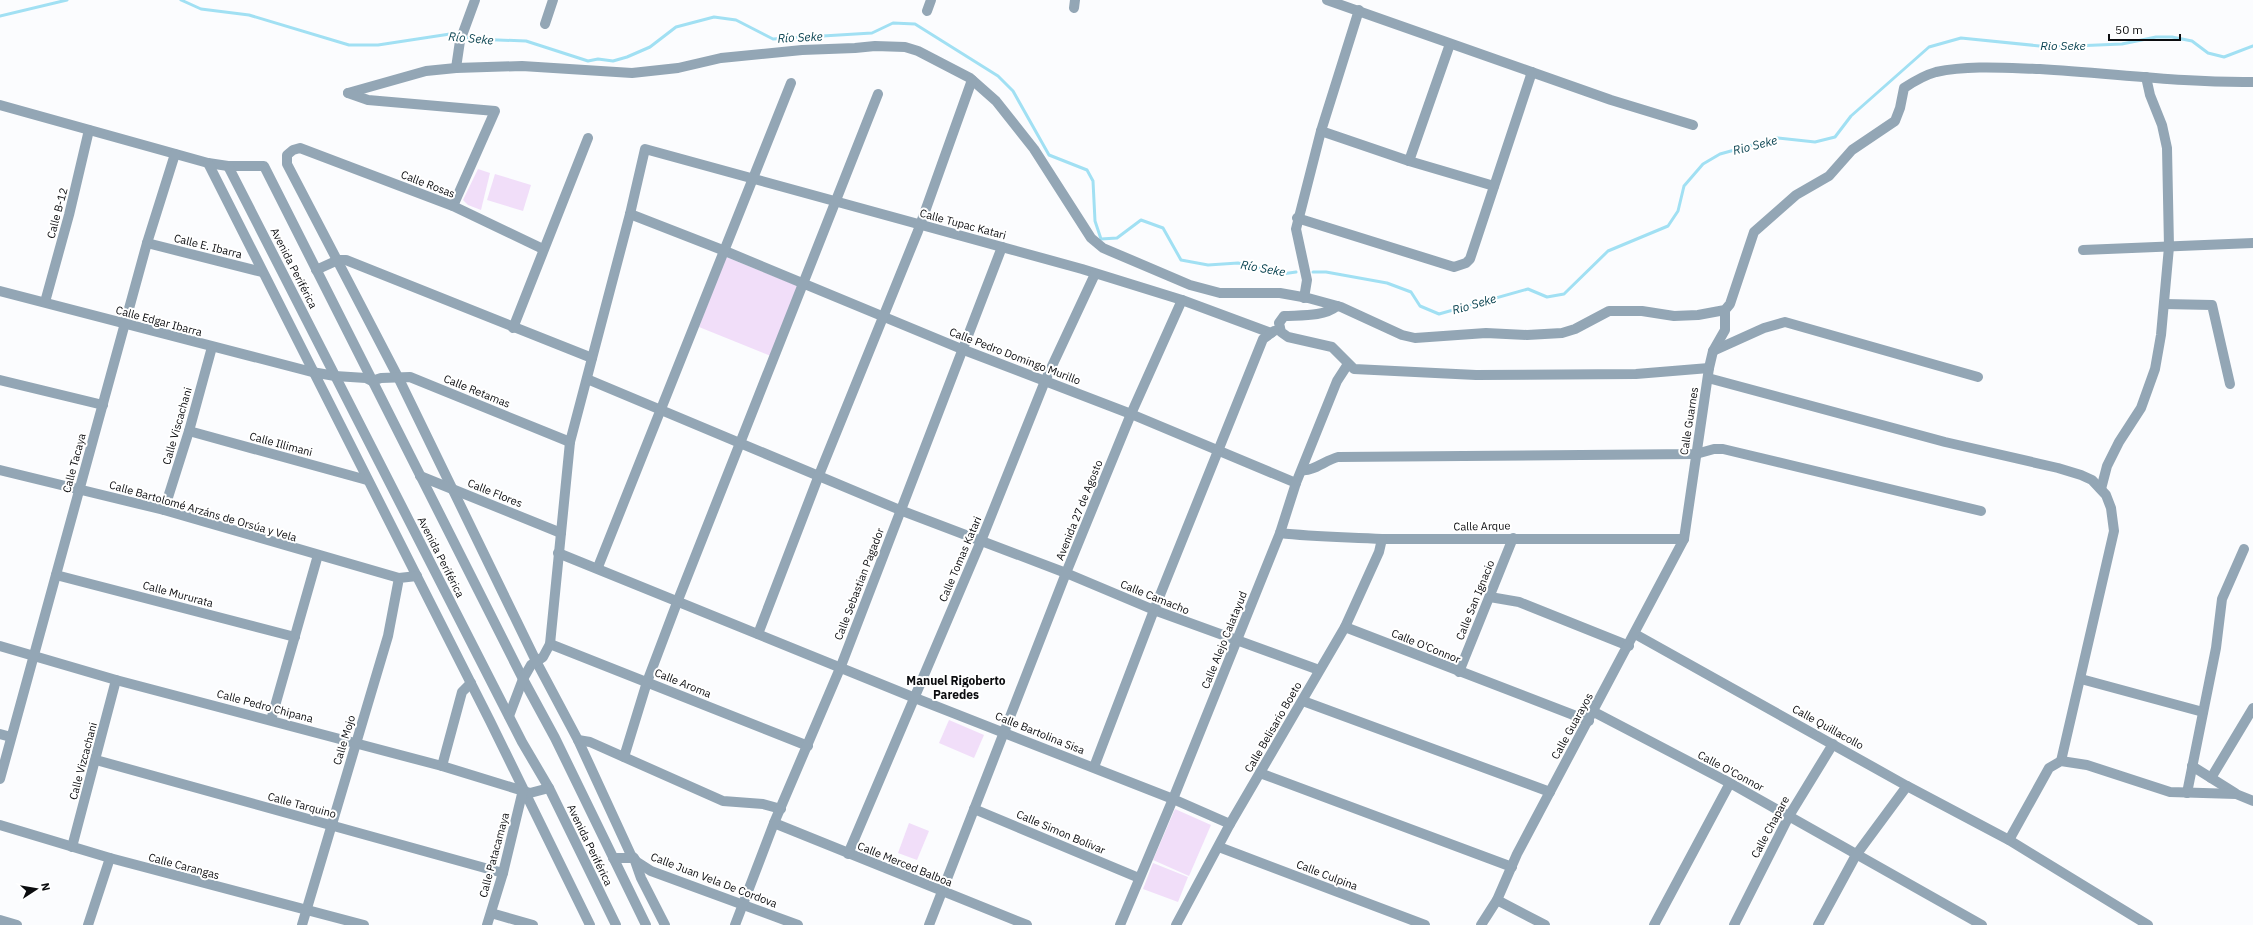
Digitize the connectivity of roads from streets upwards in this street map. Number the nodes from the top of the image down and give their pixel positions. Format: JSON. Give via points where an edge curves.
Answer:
{"nodes":[{"id":1,"x":475,"y":0,"type":"edge"},
{"id":2,"x":553,"y":0,"type":"edge"},
{"id":3,"x":931,"y":0,"type":"edge"},
{"id":4,"x":1327,"y":0,"type":"edge"},
{"id":5,"x":1359,"y":10,"type":"junction"},
{"id":6,"x":927,"y":12,"type":"dead end"},
{"id":7,"x":545,"y":24,"type":"dead end"},
{"id":8,"x":1450,"y":44,"type":"junction"},
{"id":9,"x":456,"y":68,"type":"junction"},
{"id":10,"x":1532,"y":72,"type":"junction"},
{"id":11,"x":2146,"y":77,"type":"junction"},
{"id":12,"x":972,"y":80,"type":"junction"},
{"id":13,"x":2253,"y":82,"type":"edge"},
{"id":14,"x":791,"y":83,"type":"dead end"},
{"id":15,"x":878,"y":94,"type":"dead end"},
{"id":16,"x":0,"y":105,"type":"edge"},
{"id":17,"x":1693,"y":125,"type":"dead end"},
{"id":18,"x":89,"y":130,"type":"junction"},
{"id":19,"x":1321,"y":131,"type":"junction"},
{"id":20,"x":588,"y":138,"type":"dead end"},
{"id":21,"x":300,"y":148,"type":"joint"},
{"id":22,"x":174,"y":154,"type":"junction"},
{"id":23,"x":1409,"y":161,"type":"junction"},
{"id":24,"x":208,"y":163,"type":"junction"},
{"id":25,"x":228,"y":166,"type":"junction"},
{"id":26,"x":754,"y":179,"type":"junction"},
{"id":27,"x":1494,"y":186,"type":"junction"},
{"id":28,"x":836,"y":201,"type":"junction"},
{"id":29,"x":453,"y":206,"type":"junction"},
{"id":30,"x":630,"y":214,"type":"junction"},
{"id":31,"x":1297,"y":218,"type":"junction"},
{"id":32,"x":921,"y":225,"type":"junction"},
{"id":33,"x":147,"y":243,"type":"junction"},
{"id":34,"x":2253,"y":243,"type":"edge"},
{"id":35,"x":1002,"y":247,"type":"junction"},
{"id":36,"x":2169,"y":247,"type":"junction"},
{"id":37,"x":543,"y":249,"type":"junction"},
{"id":38,"x":2083,"y":250,"type":"dead end"},
{"id":39,"x":725,"y":251,"type":"junction"},
{"id":40,"x":338,"y":260,"type":"junction"},
{"id":41,"x":316,"y":270,"type":"junction"},
{"id":42,"x":262,"y":272,"type":"junction"},
{"id":43,"x":1095,"y":274,"type":"junction"},
{"id":44,"x":803,"y":285,"type":"junction"},
{"id":45,"x":0,"y":291,"type":"edge"},
{"id":46,"x":1304,"y":298,"type":"junction"},
{"id":47,"x":1182,"y":300,"type":"junction"},
{"id":48,"x":45,"y":302,"type":"junction"},
{"id":49,"x":2164,"y":304,"type":"junction"},
{"id":50,"x":1337,"y":306,"type":"junction"},
{"id":51,"x":1725,"y":310,"type":"junction"},
{"id":52,"x":885,"y":316,"type":"junction"},
{"id":53,"x":125,"y":324,"type":"junction"},
{"id":54,"x":1280,"y":326,"type":"junction"},
{"id":55,"x":513,"y":328,"type":"junction"},
{"id":56,"x":1271,"y":333,"type":"junction"},
{"id":57,"x":212,"y":347,"type":"junction"},
{"id":58,"x":964,"y":350,"type":"junction"},
{"id":59,"x":1713,"y":350,"type":"junction"},
{"id":60,"x":592,"y":358,"type":"junction"},
{"id":61,"x":1348,"y":364,"type":"junction"},
{"id":62,"x":312,"y":372,"type":"junction"},
{"id":63,"x":1709,"y":373,"type":"junction"},
{"id":64,"x":335,"y":376,"type":"junction"},
{"id":65,"x":398,"y":376,"type":"junction"},
{"id":66,"x":1978,"y":377,"type":"dead end"},
{"id":67,"x":0,"y":380,"type":"edge"},
{"id":68,"x":587,"y":380,"type":"junction"},
{"id":69,"x":372,"y":381,"type":"junction"},
{"id":70,"x":1045,"y":381,"type":"junction"},
{"id":71,"x":2230,"y":384,"type":"dead end"},
{"id":72,"x":103,"y":405,"type":"junction"},
{"id":73,"x":660,"y":409,"type":"junction"},
{"id":74,"x":1131,"y":414,"type":"junction"},
{"id":75,"x":189,"y":431,"type":"junction"},
{"id":76,"x":570,"y":442,"type":"junction"},
{"id":77,"x":740,"y":442,"type":"junction"},
{"id":78,"x":1218,"y":451,"type":"junction"},
{"id":79,"x":1696,"y":454,"type":"junction"},
{"id":80,"x":0,"y":470,"type":"edge"},
{"id":81,"x":1302,"y":470,"type":"junction"},
{"id":82,"x":819,"y":475,"type":"junction"},
{"id":83,"x":420,"y":476,"type":"junction"},
{"id":84,"x":367,"y":480,"type":"junction"},
{"id":85,"x":1296,"y":484,"type":"junction"},
{"id":86,"x":80,"y":489,"type":"junction"},
{"id":87,"x":452,"y":489,"type":"junction"},
{"id":88,"x":2102,"y":489,"type":"junction"},
{"id":89,"x":164,"y":510,"type":"junction"},
{"id":90,"x":900,"y":510,"type":"junction"},
{"id":91,"x":1981,"y":511,"type":"dead end"},
{"id":92,"x":1280,"y":533,"type":"junction"},
{"id":93,"x":561,"y":534,"type":"junction"},
{"id":94,"x":1513,"y":538,"type":"junction"},
{"id":95,"x":1382,"y":539,"type":"junction"},
{"id":96,"x":1684,"y":539,"type":"junction"},
{"id":97,"x":981,"y":541,"type":"junction"},
{"id":98,"x":2244,"y":548,"type":"dead end"},
{"id":99,"x":558,"y":553,"type":"junction"},
{"id":100,"x":318,"y":555,"type":"junction"},
{"id":101,"x":598,"y":568,"type":"junction"},
{"id":102,"x":1066,"y":573,"type":"junction"},
{"id":103,"x":56,"y":575,"type":"junction"},
{"id":104,"x":417,"y":576,"type":"junction"},
{"id":105,"x":399,"y":578,"type":"junction"},
{"id":106,"x":1490,"y":597,"type":"junction"},
{"id":107,"x":678,"y":600,"type":"junction"},
{"id":108,"x":1154,"y":610,"type":"junction"},
{"id":109,"x":1345,"y":627,"type":"junction"},
{"id":110,"x":758,"y":634,"type":"junction"},
{"id":111,"x":1635,"y":634,"type":"junction"},
{"id":112,"x":295,"y":637,"type":"junction"},
{"id":113,"x":1236,"y":641,"type":"junction"},
{"id":114,"x":550,"y":644,"type":"junction"},
{"id":115,"x":0,"y":646,"type":"edge"},
{"id":116,"x":1629,"y":646,"type":"junction"},
{"id":117,"x":34,"y":655,"type":"junction"},
{"id":118,"x":536,"y":660,"type":"junction"},
{"id":119,"x":841,"y":666,"type":"junction"},
{"id":120,"x":1319,"y":670,"type":"junction"},
{"id":121,"x":1458,"y":672,"type":"junction"},
{"id":122,"x":522,"y":679,"type":"junction"},
{"id":123,"x":2081,"y":679,"type":"junction"},
{"id":124,"x":116,"y":680,"type":"junction"},
{"id":125,"x":648,"y":682,"type":"junction"},
{"id":126,"x":471,"y":683,"type":"junction"},
{"id":127,"x":915,"y":698,"type":"junction"},
{"id":128,"x":1303,"y":701,"type":"junction"},
{"id":129,"x":2253,"y":708,"type":"edge"},
{"id":130,"x":1594,"y":712,"type":"junction"},
{"id":131,"x":2203,"y":712,"type":"junction"},
{"id":132,"x":509,"y":716,"type":"junction"},
{"id":133,"x":271,"y":720,"type":"junction"},
{"id":134,"x":1588,"y":721,"type":"junction"},
{"id":135,"x":1006,"y":732,"type":"junction"},
{"id":136,"x":0,"y":734,"type":"edge"},
{"id":137,"x":11,"y":737,"type":"junction"},
{"id":138,"x":578,"y":740,"type":"junction"},
{"id":139,"x":355,"y":742,"type":"junction"},
{"id":140,"x":1833,"y":744,"type":"junction"},
{"id":141,"x":808,"y":746,"type":"junction"},
{"id":142,"x":624,"y":757,"type":"junction"},
{"id":143,"x":96,"y":760,"type":"junction"},
{"id":144,"x":2061,"y":761,"type":"junction"},
{"id":145,"x":442,"y":766,"type":"junction"},
{"id":146,"x":2192,"y":766,"type":"junction"},
{"id":147,"x":1094,"y":767,"type":"junction"},
{"id":148,"x":1260,"y":773,"type":"junction"},
{"id":149,"x":2211,"y":778,"type":"junction"},
{"id":150,"x":0,"y":779,"type":"edge"},
{"id":151,"x":1730,"y":784,"type":"junction"},
{"id":152,"x":1906,"y":786,"type":"junction"},
{"id":153,"x":549,"y":788,"type":"junction"},
{"id":154,"x":523,"y":790,"type":"junction"},
{"id":155,"x":1550,"y":792,"type":"junction"},
{"id":156,"x":2187,"y":793,"type":"junction"},
{"id":157,"x":2236,"y":794,"type":"junction"},
{"id":158,"x":1173,"y":799,"type":"junction"},
{"id":159,"x":2253,"y":801,"type":"edge"},
{"id":160,"x":780,"y":809,"type":"junction"},
{"id":161,"x":974,"y":809,"type":"junction"},
{"id":162,"x":1789,"y":816,"type":"junction"},
{"id":163,"x":774,"y":823,"type":"junction"},
{"id":164,"x":1230,"y":824,"type":"junction"},
{"id":165,"x":0,"y":825,"type":"edge"},
{"id":166,"x":331,"y":825,"type":"junction"},
{"id":167,"x":2009,"y":840,"type":"junction"},
{"id":168,"x":72,"y":847,"type":"junction"},
{"id":169,"x":1219,"y":847,"type":"junction"},
{"id":170,"x":848,"y":854,"type":"junction"},
{"id":171,"x":1856,"y":855,"type":"junction"},
{"id":172,"x":110,"y":858,"type":"junction"},
{"id":173,"x":613,"y":858,"type":"junction"},
{"id":174,"x":634,"y":858,"type":"junction"},
{"id":175,"x":1512,"y":866,"type":"junction"},
{"id":176,"x":502,"y":873,"type":"junction"},
{"id":177,"x":1139,"y":878,"type":"junction"},
{"id":178,"x":941,"y":892,"type":"junction"},
{"id":179,"x":1497,"y":900,"type":"junction"},
{"id":180,"x":744,"y":903,"type":"junction"},
{"id":181,"x":306,"y":910,"type":"junction"},
{"id":182,"x":491,"y":913,"type":"junction"},
{"id":183,"x":0,"y":920,"type":"edge"},
{"id":184,"x":17,"y":925,"type":"edge"},
{"id":185,"x":88,"y":925,"type":"edge"},
{"id":186,"x":302,"y":925,"type":"edge"},
{"id":187,"x":364,"y":925,"type":"edge"},
{"id":188,"x":487,"y":925,"type":"edge"},
{"id":189,"x":533,"y":925,"type":"edge"},
{"id":190,"x":590,"y":925,"type":"edge"},
{"id":191,"x":616,"y":925,"type":"edge"},
{"id":192,"x":646,"y":925,"type":"edge"},
{"id":193,"x":665,"y":925,"type":"edge"},
{"id":194,"x":735,"y":925,"type":"edge"},
{"id":195,"x":798,"y":925,"type":"edge"},
{"id":196,"x":928,"y":925,"type":"edge"},
{"id":197,"x":1027,"y":925,"type":"edge"},
{"id":198,"x":1120,"y":925,"type":"edge"},
{"id":199,"x":1173,"y":925,"type":"edge"},
{"id":200,"x":1177,"y":925,"type":"edge"},
{"id":201,"x":1425,"y":925,"type":"edge"},
{"id":202,"x":1481,"y":925,"type":"edge"},
{"id":203,"x":1545,"y":925,"type":"edge"},
{"id":204,"x":1654,"y":925,"type":"edge"},
{"id":205,"x":1734,"y":925,"type":"edge"},
{"id":206,"x":1818,"y":925,"type":"edge"},
{"id":207,"x":1982,"y":925,"type":"edge"},
{"id":208,"x":2148,"y":925,"type":"edge"}],
"edges":[{"from":1,"to":9,"type":"street","via":[[460,41]]},
{"from":2,"to":7,"type":"street"},
{"from":3,"to":6,"type":"street"},
{"from":4,"to":5,"type":"street"},
{"from":5,"to":8,"type":"street"},
{"from":5,"to":19,"type":"street"},
{"from":8,"to":10,"type":"street"},
{"from":8,"to":23,"type":"street"},
{"from":9,"to":12,"type":"street","via":[[522,66],[632,73],[678,68],[721,58],[875,46],[905,47],[918,51]]},
{"from":9,"to":29,"type":"street","via":[[426,71],[348,94],[368,100],[495,111]]},
{"from":10,"to":17,"type":"street"},
{"from":10,"to":27,"type":"street"},
{"from":11,"to":13,"type":"street"},
{"from":11,"to":36,"type":"street","via":[[2167,148]]},
{"from":11,"to":51,"type":"street","via":[[2045,70],[1963,68],[1935,72],[1914,81],[1904,88],[1895,121],[1852,150],[1829,176],[1796,195],[1754,232],[1730,304]]},
{"from":12,"to":32,"type":"street"},
{"from":12,"to":46,"type":"street","via":[[996,101],[1034,149],[1091,238],[1103,248],[1207,291],[1280,293]]},
{"from":14,"to":26,"type":"street"},
{"from":15,"to":28,"type":"street"},
{"from":16,"to":18,"type":"street"},
{"from":18,"to":22,"type":"street"},
{"from":18,"to":48,"type":"street","name":"Calle B-12"},
{"from":19,"to":23,"type":"street"},
{"from":19,"to":31,"type":"street"},
{"from":20,"to":37,"type":"street"},
{"from":21,"to":29,"type":"street","name":"Calle Rosas"},
{"from":21,"to":40,"type":"street","name":"Calle Juan Vela De Cordova","via":[[287,155],[287,164]]},
{"from":22,"to":24,"type":"street"},
{"from":22,"to":33,"type":"street","name":"Calle Tacaya"},
{"from":23,"to":27,"type":"street"},
{"from":24,"to":25,"type":"street"},
{"from":24,"to":42,"type":"street"},
{"from":25,"to":41,"type":"street","name":"Avenida Periférica","via":[[264,166]]},
{"from":25,"to":64,"type":"street","name":"Avenida Periférica"},
{"from":26,"to":28,"type":"street","name":"Calle Tupac Katari"},
{"from":26,"to":30,"type":"street","name":"Calle Tupac Katari","via":[[645,149]]},
{"from":26,"to":39,"type":"street"},
{"from":27,"to":31,"type":"street","via":[[1470,259],[1454,267]]},
{"from":28,"to":32,"type":"street","name":"Calle Tupac Katari"},
{"from":28,"to":44,"type":"street"},
{"from":29,"to":37,"type":"street","name":"Calle Rosas"},
{"from":30,"to":39,"type":"street","name":"Calle Pedro Domingo Murillo"},
{"from":30,"to":60,"type":"street"},
{"from":31,"to":46,"type":"street","via":[[1296,229],[1307,280]]},
{"from":32,"to":35,"type":"street","name":"Calle Tupac Katari"},
{"from":32,"to":52,"type":"street"},
{"from":33,"to":42,"type":"street","name":"Calle E. Ibarra"},
{"from":33,"to":53,"type":"street","name":"Calle Tacaya"},
{"from":34,"to":36,"type":"street"},
{"from":35,"to":43,"type":"street","name":"Calle Tupac Katari"},
{"from":35,"to":58,"type":"street","name":"Calle Sebastian Pagador"},
{"from":36,"to":38,"type":"street"},
{"from":36,"to":49,"type":"street"},
{"from":37,"to":55,"type":"street"},
{"from":39,"to":44,"type":"street","name":"Calle Pedro Domingo Murillo"},
{"from":39,"to":73,"type":"street"},
{"from":40,"to":41,"type":"street"},
{"from":40,"to":55,"type":"street","via":[[352,262]]},
{"from":40,"to":65,"type":"street","name":"Calle Juan Vela De Cordova"},
{"from":41,"to":69,"type":"street","name":"Avenida Periférica"},
{"from":42,"to":62,"type":"street"},
{"from":43,"to":47,"type":"street","name":"Calle Tupac Katari"},
{"from":43,"to":70,"type":"street","name":"Calle Tomas Katari"},
{"from":44,"to":52,"type":"street","name":"Calle Pedro Domingo Murillo"},
{"from":44,"to":77,"type":"street"},
{"from":45,"to":48,"type":"street","name":"Calle Edgar Ibarra"},
{"from":46,"to":50,"type":"street"},
{"from":47,"to":56,"type":"street","name":"Calle Tupac Katari"},
{"from":47,"to":74,"type":"street","name":"Avenida 27 de Agosto"},
{"from":48,"to":53,"type":"street","name":"Calle Edgar Ibarra"},
{"from":49,"to":71,"type":"street","via":[[2212,305]]},
{"from":49,"to":88,"type":"street","via":[[2155,369],[2141,408],[2107,466]]},
{"from":50,"to":51,"type":"street","via":[[1402,335],[1426,339],[1486,333],[1562,333],[1575,329],[1609,310],[1642,311],[1674,316]]},
{"from":50,"to":54,"type":"street","via":[[1329,312],[1284,316],[1279,323]]},
{"from":51,"to":59,"type":"street","name":"Calle Guarnes","via":[[1725,330]]},
{"from":52,"to":58,"type":"street","name":"Calle Pedro Domingo Murillo"},
{"from":52,"to":82,"type":"street"},
{"from":53,"to":57,"type":"street","name":"Calle Edgar Ibarra"},
{"from":53,"to":72,"type":"street","name":"Calle Tacaya"},
{"from":54,"to":56,"type":"street"},
{"from":54,"to":61,"type":"street","via":[[1281,332],[1288,337],[1332,347]]},
{"from":55,"to":60,"type":"street"},
{"from":56,"to":78,"type":"street","via":[[1263,339]]},
{"from":57,"to":62,"type":"street","name":"Calle Edgar Ibarra"},
{"from":57,"to":75,"type":"street","name":"Calle Viscachani"},
{"from":58,"to":70,"type":"street","name":"Calle Pedro Domingo Murillo"},
{"from":58,"to":90,"type":"street","name":"Calle Sebastian Pagador"},
{"from":59,"to":63,"type":"street","name":"Calle Guarnes"},
{"from":59,"to":66,"type":"street","via":[[1764,328],[1785,322]]},
{"from":60,"to":68,"type":"street"},
{"from":61,"to":63,"type":"street","via":[[1354,369],[1476,375]]},
{"from":61,"to":81,"type":"street","name":"Calle Alejo Calatayud","via":[[1337,381]]},
{"from":62,"to":64,"type":"street","name":"Calle Edgar Ibarra"},
{"from":62,"to":84,"type":"street"},
{"from":63,"to":79,"type":"street","name":"Calle Guarnes"},
{"from":63,"to":88,"type":"street","via":[[1945,442],[2058,468],[2092,480]]},
{"from":64,"to":69,"type":"street","name":"Calle Edgar Ibarra","via":[[357,376]]},
{"from":64,"to":132,"type":"street","name":"Avenida Periférica"},
{"from":65,"to":69,"type":"street","name":"Calle Retamas"},
{"from":65,"to":76,"type":"street","name":"Calle Retamas","via":[[422,381]]},
{"from":65,"to":87,"type":"street","name":"Calle Juan Vela De Cordova"},
{"from":67,"to":72,"type":"street"},
{"from":68,"to":73,"type":"street"},
{"from":68,"to":76,"type":"street"},
{"from":69,"to":83,"type":"street","name":"Avenida Periférica"},
{"from":70,"to":74,"type":"street","name":"Calle Pedro Domingo Murillo"},
{"from":70,"to":97,"type":"street","name":"Calle Tomas Katari"},
{"from":72,"to":86,"type":"street","name":"Calle Tacaya"},
{"from":73,"to":77,"type":"street"},
{"from":73,"to":101,"type":"street"},
{"from":74,"to":78,"type":"street","name":"Calle Pedro Domingo Murillo"},
{"from":74,"to":102,"type":"street","name":"Avenida 27 de Agosto"},
{"from":75,"to":84,"type":"street","name":"Calle Illimani"},
{"from":75,"to":89,"type":"street","name":"Calle Viscachani"},
{"from":76,"to":93,"type":"street"},
{"from":77,"to":82,"type":"street"},
{"from":77,"to":107,"type":"street"},
{"from":78,"to":85,"type":"street","name":"Calle Pedro Domingo Murillo"},
{"from":78,"to":108,"type":"street"},
{"from":79,"to":81,"type":"street","via":[[1338,457],[1328,459],[1311,470]]},
{"from":79,"to":91,"type":"street","via":[[1723,449]]},
{"from":79,"to":96,"type":"street","name":"Calle Guarnes"},
{"from":80,"to":86,"type":"street","name":"Calle Bartolomé Arzáns de Orsúa y Vela"},
{"from":81,"to":85,"type":"street","name":"Calle Alejo Calatayud"},
{"from":82,"to":90,"type":"street"},
{"from":82,"to":110,"type":"street"},
{"from":83,"to":87,"type":"street","name":"Calle Flores"},
{"from":83,"to":122,"type":"street","name":"Avenida Periférica"},
{"from":84,"to":104,"type":"street"},
{"from":85,"to":92,"type":"street","name":"Calle Alejo Calatayud"},
{"from":86,"to":89,"type":"street","name":"Calle Bartolomé Arzáns de Orsúa y Vela"},
{"from":86,"to":103,"type":"street","name":"Calle Tacaya"},
{"from":87,"to":93,"type":"street","name":"Calle Flores"},
{"from":87,"to":118,"type":"street","name":"Calle Juan Vela De Cordova"},
{"from":88,"to":123,"type":"street","via":[[2111,508],[2114,531]]},
{"from":89,"to":100,"type":"street","name":"Calle Bartolomé Arzáns de Orsúa y Vela"},
{"from":90,"to":97,"type":"street"},
{"from":90,"to":119,"type":"street","name":"Calle Sebastian Pagador"},
{"from":92,"to":95,"type":"street","name":"Calle Arque"},
{"from":92,"to":113,"type":"street","name":"Calle Alejo Calatayud"},
{"from":93,"to":99,"type":"street"},
{"from":94,"to":95,"type":"street","name":"Calle Arque"},
{"from":94,"to":96,"type":"street","name":"Calle Arque"},
{"from":94,"to":106,"type":"street","name":"Calle San Ignacio"},
{"from":95,"to":109,"type":"street","name":"Calle Belisario Boeto","via":[[1379,552]]},
{"from":96,"to":111,"type":"street","name":"Calle Guarayos"},
{"from":97,"to":102,"type":"street","name":"Calle Camacho"},
{"from":97,"to":127,"type":"street","name":"Calle Tomas Katari"},
{"from":98,"to":131,"type":"street","via":[[2222,599],[2216,648]]},
{"from":99,"to":101,"type":"street","name":"Calle Bartolina Sisa"},
{"from":99,"to":114,"type":"street"},
{"from":100,"to":105,"type":"street","name":"Calle Bartolomé Arzáns de Orsúa y Vela"},
{"from":100,"to":112,"type":"street"},
{"from":101,"to":107,"type":"street","name":"Calle Bartolina Sisa"},
{"from":102,"to":108,"type":"street","name":"Calle Camacho"},
{"from":102,"to":135,"type":"street","name":"Avenida 27 de Agosto"},
{"from":103,"to":112,"type":"street","name":"Calle Mururata"},
{"from":103,"to":117,"type":"street","name":"Calle Tacaya"},
{"from":104,"to":105,"type":"street"},
{"from":104,"to":126,"type":"street"},
{"from":105,"to":139,"type":"street","name":"Calle Mojo","via":[[388,636]]},
{"from":106,"to":116,"type":"street","via":[[1519,602]]},
{"from":106,"to":121,"type":"street","name":"Calle San Ignacio"},
{"from":107,"to":110,"type":"street","name":"Calle Bartolina Sisa"},
{"from":107,"to":125,"type":"street"},
{"from":108,"to":113,"type":"street","name":"Calle Camacho"},
{"from":108,"to":147,"type":"street"},
{"from":109,"to":120,"type":"street","name":"Calle Belisario Boeto"},
{"from":109,"to":121,"type":"street","name":"Calle O'Connor"},
{"from":110,"to":119,"type":"street","name":"Calle Bartolina Sisa"},
{"from":111,"to":116,"type":"street","name":"Calle Guarayos"},
{"from":111,"to":140,"type":"street","name":"Calle Quillacollo"},
{"from":112,"to":133,"type":"street"},
{"from":113,"to":120,"type":"street","name":"Calle Camacho"},
{"from":113,"to":158,"type":"street","name":"Calle Alejo Calatayud"},
{"from":114,"to":118,"type":"street","via":[[543,657]]},
{"from":114,"to":125,"type":"street","name":"Calle Aroma"},
{"from":115,"to":117,"type":"street","name":"Calle Pedro Chipana"},
{"from":116,"to":130,"type":"street","name":"Calle Guarayos"},
{"from":117,"to":124,"type":"street","name":"Calle Pedro Chipana"},
{"from":117,"to":137,"type":"street","name":"Calle Tacaya"},
{"from":118,"to":122,"type":"street"},
{"from":118,"to":138,"type":"street","name":"Calle Juan Vela De Cordova"},
{"from":119,"to":127,"type":"street","name":"Calle Bartolina Sisa"},
{"from":119,"to":141,"type":"street","name":"Calle Sebastian Pagador"},
{"from":120,"to":128,"type":"street","name":"Calle Belisario Boeto"},
{"from":121,"to":134,"type":"street","name":"Calle O'Connor"},
{"from":122,"to":132,"type":"street"},
{"from":122,"to":173,"type":"street","name":"Avenida Periférica","via":[[555,738]]},
{"from":123,"to":131,"type":"street"},
{"from":123,"to":144,"type":"street"},
{"from":124,"to":133,"type":"street","name":"Calle Pedro Chipana"},
{"from":124,"to":143,"type":"street","name":"Calle Vizcachani"},
{"from":125,"to":141,"type":"street","name":"Calle Aroma"},
{"from":125,"to":142,"type":"street"},
{"from":126,"to":145,"type":"street","via":[[462,692]]},
{"from":126,"to":154,"type":"street"},
{"from":127,"to":135,"type":"street","name":"Calle Bartolina Sisa"},
{"from":127,"to":170,"type":"street","name":"Calle Tomas Katari"},
{"from":128,"to":148,"type":"street","name":"Calle Belisario Boeto"},
{"from":128,"to":155,"type":"street"},
{"from":129,"to":149,"type":"street"},
{"from":130,"to":134,"type":"street","name":"Calle Guarayos"},
{"from":130,"to":151,"type":"street","name":"Calle O'Connor"},
{"from":131,"to":146,"type":"street"},
{"from":132,"to":153,"type":"street","name":"Avenida Periférica"},
{"from":133,"to":139,"type":"street","name":"Calle Pedro Chipana"},
{"from":134,"to":155,"type":"street","name":"Calle Guarayos"},
{"from":135,"to":147,"type":"street","name":"Calle Bartolina Sisa"},
{"from":135,"to":161,"type":"street","name":"Avenida 27 de Agosto"},
{"from":136,"to":137,"type":"street"},
{"from":137,"to":150,"type":"street","name":"Calle Tacaya"},
{"from":138,"to":142,"type":"street","via":[[590,742]]},
{"from":138,"to":174,"type":"street","name":"Calle Juan Vela De Cordova"},
{"from":139,"to":145,"type":"street","name":"Calle Pedro Chipana"},
{"from":139,"to":166,"type":"street","name":"Calle Mojo"},
{"from":140,"to":152,"type":"street","name":"Calle Quillacollo"},
{"from":140,"to":162,"type":"street","name":"Calle Chapare"},
{"from":141,"to":160,"type":"street","name":"Calle Sebastian Pagador"},
{"from":142,"to":160,"type":"street","via":[[723,801],[763,804]]},
{"from":143,"to":166,"type":"street","name":"Calle Tarquino"},
{"from":143,"to":168,"type":"street","name":"Calle Vizcachani"},
{"from":144,"to":156,"type":"street","via":[[2087,764],[2149,786]]},
{"from":144,"to":167,"type":"street","via":[[2049,768]]},
{"from":145,"to":154,"type":"street","name":"Calle Pedro Chipana"},
{"from":146,"to":149,"type":"street"},
{"from":146,"to":156,"type":"street"},
{"from":147,"to":158,"type":"street","name":"Calle Bartolina Sisa"},
{"from":148,"to":164,"type":"street","name":"Calle Belisario Boeto"},
{"from":148,"to":175,"type":"street"},
{"from":149,"to":157,"type":"street"},
{"from":151,"to":162,"type":"street","name":"Calle O'Connor"},
{"from":151,"to":204,"type":"street"},
{"from":152,"to":167,"type":"street","name":"Calle Quillacollo"},
{"from":152,"to":171,"type":"street"},
{"from":153,"to":154,"type":"street","name":"Calle Pedro Chipana","via":[[530,793]]},
{"from":153,"to":191,"type":"street","name":"Avenida Periférica"},
{"from":154,"to":176,"type":"street","name":"Calle Patacamaya"},
{"from":154,"to":190,"type":"street"},
{"from":155,"to":175,"type":"street","name":"Calle Guarayos"},
{"from":156,"to":157,"type":"street"},
{"from":157,"to":159,"type":"street"},
{"from":158,"to":164,"type":"street","name":"Calle Bartolina Sisa"},
{"from":158,"to":177,"type":"street","name":"Calle Alejo Calatayud"},
{"from":160,"to":163,"type":"street","name":"Calle Sebastian Pagador"},
{"from":161,"to":177,"type":"street","name":"Calle Simon Bolivar"},
{"from":161,"to":178,"type":"street","name":"Avenida 27 de Agosto"},
{"from":162,"to":171,"type":"street","name":"Calle O'Connor"},
{"from":162,"to":205,"type":"street","name":"Calle Chapare"},
{"from":163,"to":170,"type":"street","name":"Calle Merced Balboa"},
{"from":163,"to":180,"type":"street","name":"Calle Sebastian Pagador"},
{"from":164,"to":169,"type":"street","name":"Calle Belisario Boeto"},
{"from":165,"to":168,"type":"street","name":"Calle Carangas"},
{"from":166,"to":176,"type":"street","name":"Calle Tarquino"},
{"from":166,"to":181,"type":"street","name":"Calle Mojo"},
{"from":167,"to":208,"type":"street","name":"Calle Quillacollo"},
{"from":168,"to":172,"type":"street","name":"Calle Carangas"},
{"from":169,"to":200,"type":"street","name":"Calle Belisario Boeto"},
{"from":169,"to":201,"type":"street","name":"Calle Culpina"},
{"from":170,"to":178,"type":"street","name":"Calle Merced Balboa"},
{"from":171,"to":206,"type":"street"},
{"from":171,"to":207,"type":"street","name":"Calle O'Connor"},
{"from":172,"to":181,"type":"street","name":"Calle Carangas"},
{"from":172,"to":185,"type":"street"},
{"from":173,"to":174,"type":"street"},
{"from":173,"to":192,"type":"street","name":"Avenida Periférica"},
{"from":174,"to":180,"type":"street","name":"Calle Juan Vela De Cordova","via":[[652,870]]},
{"from":174,"to":193,"type":"street","via":[[641,878]]},
{"from":175,"to":179,"type":"street","name":"Calle Guarayos"},
{"from":176,"to":182,"type":"street","name":"Calle Patacamaya"},
{"from":177,"to":198,"type":"street","name":"Calle Alejo Calatayud"},
{"from":178,"to":196,"type":"street","name":"Avenida 27 de Agosto"},
{"from":178,"to":197,"type":"street","name":"Calle Merced Balboa"},
{"from":179,"to":202,"type":"street","name":"Calle Guarayos"},
{"from":179,"to":203,"type":"street"},
{"from":180,"to":194,"type":"street","name":"Calle Sebastian Pagador"},
{"from":180,"to":195,"type":"street","name":"Calle Juan Vela De Cordova"},
{"from":181,"to":186,"type":"street","name":"Calle Mojo"},
{"from":181,"to":187,"type":"street","name":"Calle Carangas"},
{"from":182,"to":188,"type":"street","name":"Calle Patacamaya"},
{"from":182,"to":189,"type":"street"},
{"from":183,"to":184,"type":"street"},
{"from":199,"to":200,"type":"street"}]}
